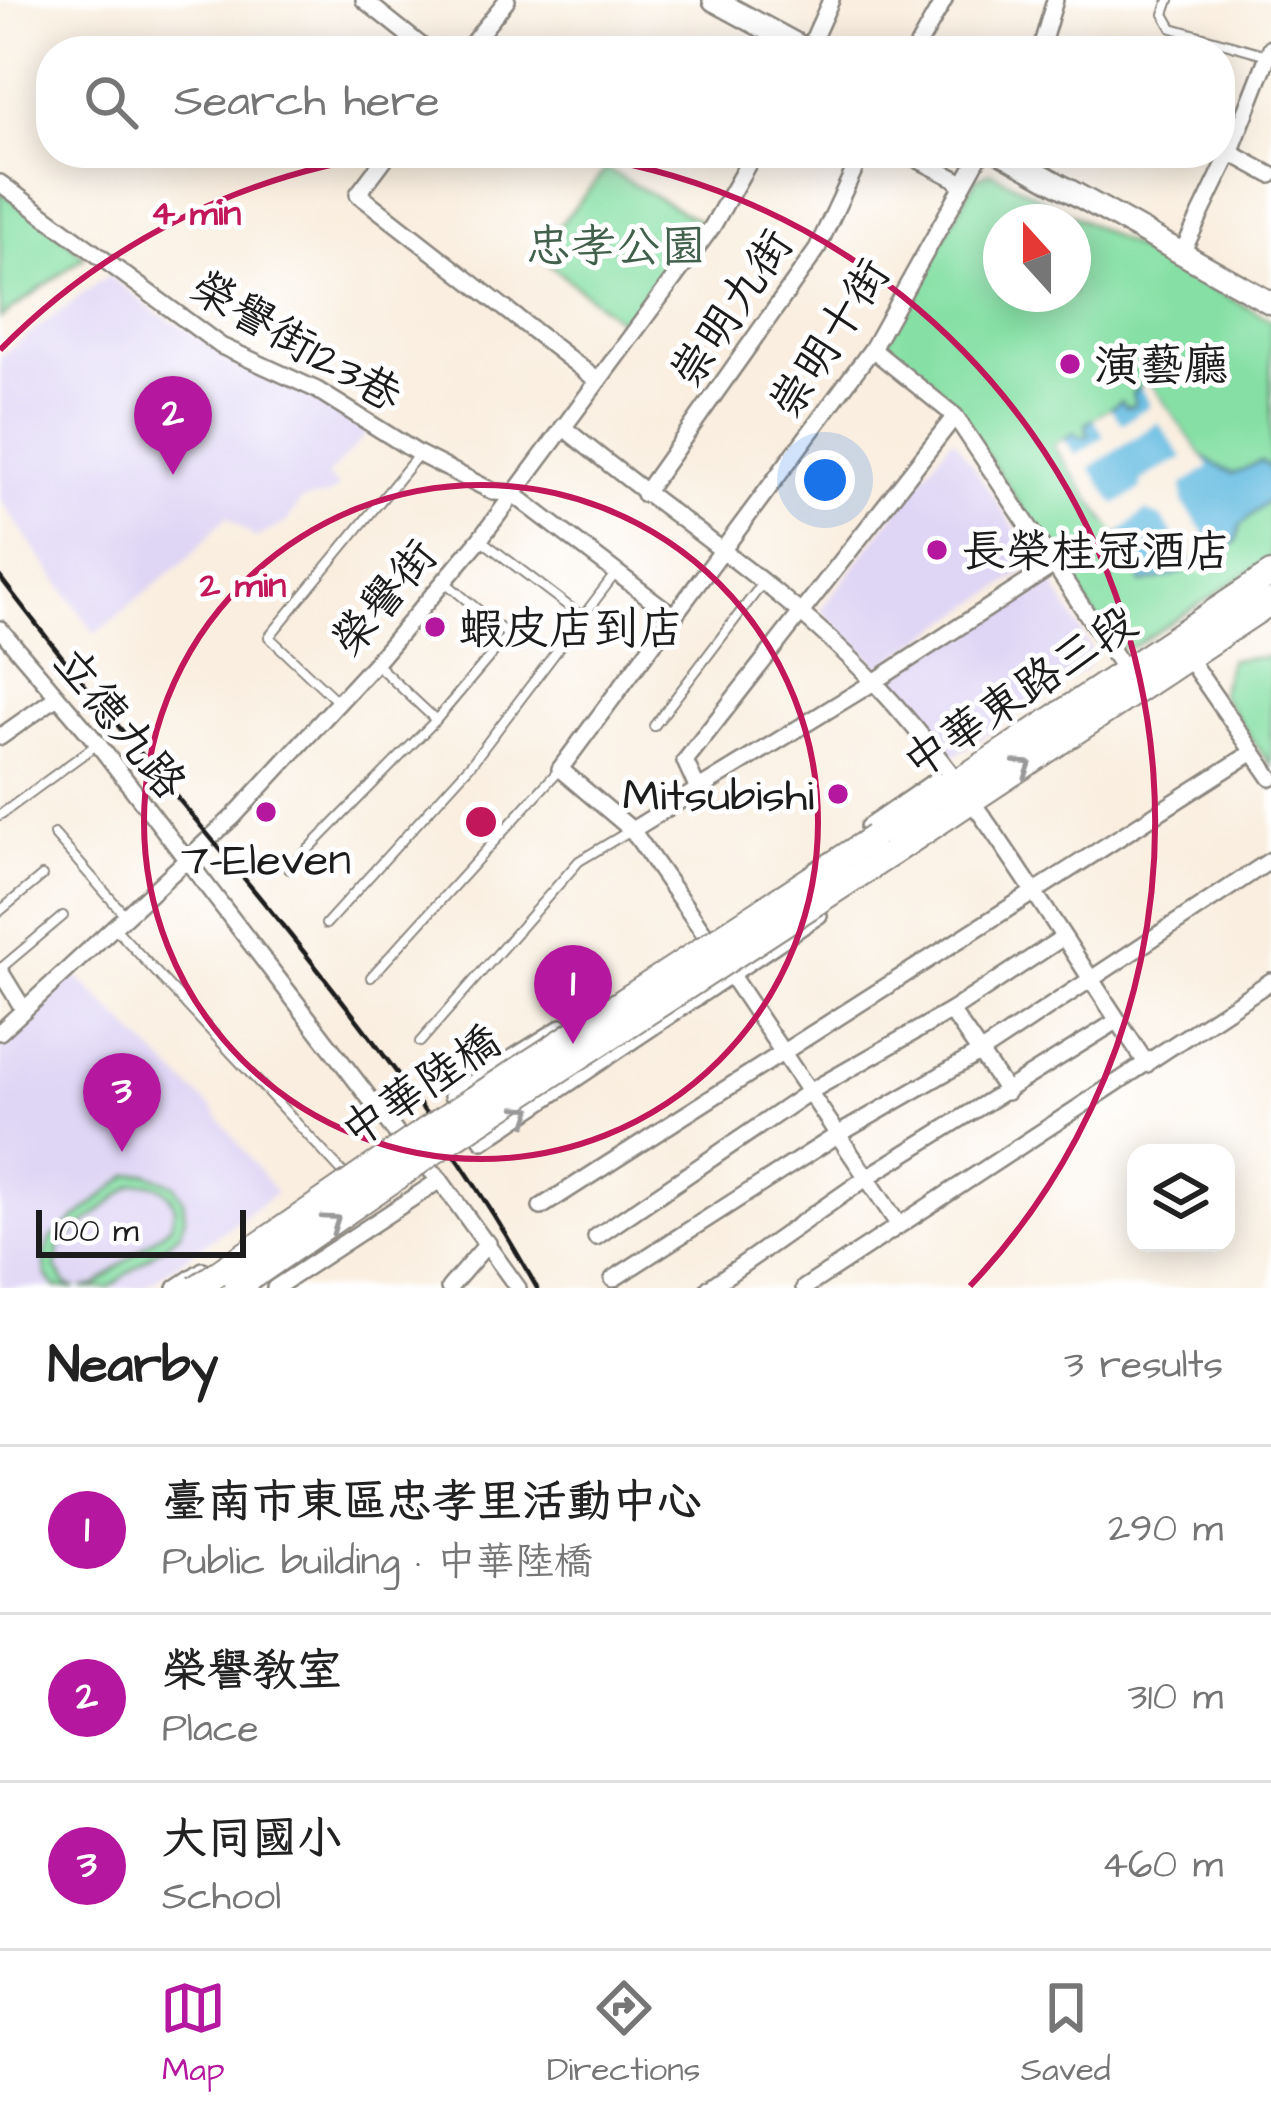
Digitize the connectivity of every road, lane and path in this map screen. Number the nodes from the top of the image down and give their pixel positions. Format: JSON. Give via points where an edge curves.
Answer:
{"nodes":[{"id":1,"x":364,"y":0,"type":"edge"},
{"id":2,"x":507,"y":0,"type":"edge"},
{"id":3,"x":714,"y":0,"type":"edge"},
{"id":4,"x":831,"y":0,"type":"edge"},
{"id":5,"x":944,"y":0,"type":"edge"},
{"id":6,"x":1055,"y":0,"type":"edge"},
{"id":7,"x":1169,"y":0,"type":"edge"},
{"id":8,"x":409,"y":36,"type":"edge"},
{"id":9,"x":478,"y":36,"type":"edge"},
{"id":10,"x":780,"y":36,"type":"edge"},
{"id":11,"x":815,"y":36,"type":"edge"},
{"id":12,"x":924,"y":36,"type":"edge"},
{"id":13,"x":1044,"y":36,"type":"edge"},
{"id":14,"x":1205,"y":36,"type":"edge"},
{"id":15,"x":1235,"y":43,"type":"edge"},
{"id":16,"x":1270,"y":52,"type":"edge"},
{"id":17,"x":1235,"y":128,"type":"edge"},
{"id":18,"x":1235,"y":155,"type":"edge"},
{"id":19,"x":378,"y":168,"type":"edge"},
{"id":20,"x":745,"y":168,"type":"edge"},
{"id":21,"x":855,"y":168,"type":"edge"},
{"id":22,"x":934,"y":168,"type":"edge"},
{"id":23,"x":973,"y":168,"type":"edge"},
{"id":24,"x":1029,"y":168,"type":"edge"},
{"id":25,"x":1217,"y":168,"type":"edge"},
{"id":26,"x":1271,"y":175,"type":"edge"},
{"id":27,"x":0,"y":183,"type":"edge"},
{"id":28,"x":961,"y":187,"type":"junction"},
{"id":29,"x":1182,"y":253,"type":"junction"},
{"id":30,"x":1271,"y":303,"type":"edge"},
{"id":31,"x":872,"y":349,"type":"junction"},
{"id":32,"x":598,"y":381,"type":"junction"},
{"id":33,"x":955,"y":416,"type":"junction"},
{"id":34,"x":563,"y":427,"type":"junction"},
{"id":35,"x":419,"y":454,"type":"junction"},
{"id":36,"x":512,"y":493,"type":"junction"},
{"id":37,"x":644,"y":494,"type":"junction"},
{"id":38,"x":479,"y":538,"type":"junction"},
{"id":39,"x":722,"y":554,"type":"junction"},
{"id":40,"x":1054,"y":565,"type":"junction"},
{"id":41,"x":616,"y":573,"type":"junction"},
{"id":42,"x":1271,"y":574,"type":"edge"},
{"id":43,"x":444,"y":580,"type":"junction"},
{"id":44,"x":763,"y":583,"type":"junction"},
{"id":45,"x":1271,"y":602,"type":"edge"},
{"id":46,"x":800,"y":611,"type":"junction"},
{"id":47,"x":675,"y":617,"type":"junction"},
{"id":48,"x":584,"y":618,"type":"junction"},
{"id":49,"x":0,"y":629,"type":"edge"},
{"id":50,"x":1181,"y":648,"type":"junction"},
{"id":51,"x":18,"y":653,"type":"junction"},
{"id":52,"x":375,"y":663,"type":"junction"},
{"id":53,"x":0,"y":664,"type":"edge"},
{"id":54,"x":1132,"y":681,"type":"junction"},
{"id":55,"x":874,"y":682,"type":"junction"},
{"id":56,"x":57,"y":697,"type":"junction"},
{"id":57,"x":339,"y":703,"type":"junction"},
{"id":58,"x":436,"y":721,"type":"junction"},
{"id":59,"x":654,"y":726,"type":"dead end"},
{"id":60,"x":0,"y":737,"type":"edge"},
{"id":61,"x":98,"y":744,"type":"junction"},
{"id":62,"x":1253,"y":752,"type":"junction"},
{"id":63,"x":560,"y":769,"type":"junction"},
{"id":64,"x":1271,"y":778,"type":"edge"},
{"id":65,"x":697,"y":788,"type":"junction"},
{"id":66,"x":966,"y":791,"type":"junction"},
{"id":67,"x":0,"y":814,"type":"edge"},
{"id":68,"x":632,"y":830,"type":"junction"},
{"id":69,"x":54,"y":834,"type":"dead end"},
{"id":70,"x":883,"y":846,"type":"junction"},
{"id":71,"x":187,"y":860,"type":"junction"},
{"id":72,"x":1271,"y":860,"type":"edge"},
{"id":73,"x":289,"y":869,"type":"dead end"},
{"id":74,"x":42,"y":876,"type":"dead end"},
{"id":75,"x":1034,"y":894,"type":"junction"},
{"id":76,"x":0,"y":911,"type":"edge"},
{"id":77,"x":63,"y":916,"type":"dead end"},
{"id":78,"x":120,"y":922,"type":"junction"},
{"id":79,"x":326,"y":923,"type":"dead end"},
{"id":80,"x":706,"y":937,"type":"junction"},
{"id":81,"x":1062,"y":938,"type":"junction"},
{"id":82,"x":0,"y":970,"type":"edge"},
{"id":83,"x":730,"y":974,"type":"junction"},
{"id":84,"x":371,"y":977,"type":"dead end"},
{"id":85,"x":1090,"y":980,"type":"junction"},
{"id":86,"x":1271,"y":981,"type":"edge"},
{"id":87,"x":24,"y":1010,"type":"junction"},
{"id":88,"x":951,"y":1011,"type":"junction"},
{"id":89,"x":1118,"y":1021,"type":"junction"},
{"id":90,"x":0,"y":1032,"type":"edge"},
{"id":91,"x":420,"y":1042,"type":"dead end"},
{"id":92,"x":782,"y":1051,"type":"junction"},
{"id":93,"x":981,"y":1052,"type":"junction"},
{"id":94,"x":1147,"y":1064,"type":"junction"},
{"id":95,"x":809,"y":1092,"type":"junction"},
{"id":96,"x":1006,"y":1092,"type":"junction"},
{"id":97,"x":839,"y":1134,"type":"junction"},
{"id":98,"x":400,"y":1138,"type":"junction"},
{"id":99,"x":345,"y":1175,"type":"junction"},
{"id":100,"x":868,"y":1176,"type":"junction"},
{"id":101,"x":440,"y":1180,"type":"junction"},
{"id":102,"x":541,"y":1207,"type":"dead end"},
{"id":103,"x":898,"y":1224,"type":"junction"},
{"id":104,"x":596,"y":1237,"type":"dead end"},
{"id":105,"x":488,"y":1243,"type":"junction"},
{"id":106,"x":613,"y":1280,"type":"dead end"},
{"id":107,"x":176,"y":1288,"type":"edge"},
{"id":108,"x":196,"y":1288,"type":"edge"},
{"id":109,"x":236,"y":1288,"type":"edge"},
{"id":110,"x":275,"y":1288,"type":"edge"},
{"id":111,"x":449,"y":1288,"type":"edge"},
{"id":112,"x":518,"y":1288,"type":"edge"},
{"id":113,"x":709,"y":1288,"type":"edge"},
{"id":114,"x":804,"y":1288,"type":"edge"}],
"edges":[{"from":1,"to":8,"type":"street"},
{"from":2,"to":9,"type":"street"},
{"from":3,"to":10,"type":"street"},
{"from":4,"to":11,"type":"street"},
{"from":5,"to":12,"type":"street"},
{"from":6,"to":13,"type":"street"},
{"from":7,"to":14,"type":"lane","via":[[1164,14],[1172,28]]},
{"from":15,"to":16,"type":"lane"},
{"from":16,"to":17,"type":"street"},
{"from":18,"to":26,"type":"street"},
{"from":19,"to":32,"type":"street","via":[[358,194]]},
{"from":20,"to":32,"type":"street","name":"榮譽街","via":[[712,227]]},
{"from":21,"to":37,"type":"street","name":"崇明九街","via":[[816,251]]},
{"from":22,"to":28,"type":"street"},
{"from":23,"to":28,"type":"street","name":"崇明十街"},
{"from":24,"to":29,"type":"street"},
{"from":25,"to":29,"type":"street"},
{"from":27,"to":35,"type":"street","name":"榮譽街123巷","via":[[221,346],[316,390]]},
{"from":28,"to":31,"type":"street","name":"崇明十街"},
{"from":29,"to":30,"type":"street"},
{"from":31,"to":33,"type":"street"},
{"from":31,"to":39,"type":"street","name":"崇明十街"},
{"from":32,"to":34,"type":"street","name":"榮譽街"},
{"from":33,"to":40,"type":"street"},
{"from":33,"to":46,"type":"street"},
{"from":34,"to":36,"type":"street","name":"榮譽街"},
{"from":34,"to":37,"type":"street"},
{"from":35,"to":36,"type":"street","name":"榮譽街123巷","via":[[494,492]]},
{"from":35,"to":57,"type":"lane","via":[[269,638]]},
{"from":36,"to":38,"type":"street","name":"榮譽街"},
{"from":36,"to":41,"type":"street","name":"榮譽街123巷"},
{"from":37,"to":39,"type":"street"},
{"from":38,"to":43,"type":"street","name":"榮譽街"},
{"from":38,"to":48,"type":"lane"},
{"from":39,"to":44,"type":"street"},
{"from":39,"to":47,"type":"street","name":"崇明十街"},
{"from":40,"to":54,"type":"street"},
{"from":40,"to":55,"type":"street"},
{"from":41,"to":47,"type":"street","name":"榮譽街123巷"},
{"from":41,"to":48,"type":"lane"},
{"from":42,"to":50,"type":"main road","name":"中華東路三段"},
{"from":43,"to":52,"type":"street","name":"榮譽街"},
{"from":43,"to":58,"type":"lane","via":[[508,635]]},
{"from":44,"to":46,"type":"street"},
{"from":44,"to":59,"type":"lane"},
{"from":45,"to":50,"type":"main road","name":"中華東路三段"},
{"from":46,"to":55,"type":"street"},
{"from":46,"to":65,"type":"street","via":[[685,761]]},
{"from":47,"to":63,"type":"street","name":"崇明十街"},
{"from":48,"to":79,"type":"lane","via":[[472,763]]},
{"from":49,"to":51,"type":"street","name":"立德九路"},
{"from":50,"to":54,"type":"main road","name":"中華東路三段"},
{"from":50,"to":62,"type":"street"},
{"from":51,"to":53,"type":"street"},
{"from":51,"to":56,"type":"street","name":"立德九路"},
{"from":52,"to":57,"type":"street","name":"榮譽街"},
{"from":52,"to":58,"type":"lane"},
{"from":54,"to":66,"type":"main road","name":"中華東路三段"},
{"from":55,"to":65,"type":"street"},
{"from":55,"to":66,"type":"street"},
{"from":56,"to":60,"type":"street"},
{"from":56,"to":61,"type":"street","name":"立德九路"},
{"from":57,"to":71,"type":"street","name":"榮譽街"},
{"from":58,"to":73,"type":"lane"},
{"from":61,"to":67,"type":"lane"},
{"from":61,"to":71,"type":"street","name":"立德九路"},
{"from":62,"to":64,"type":"street"},
{"from":62,"to":75,"type":"street"},
{"from":63,"to":68,"type":"street"},
{"from":63,"to":84,"type":"lane"},
{"from":65,"to":68,"type":"street"},
{"from":66,"to":70,"type":"main road","name":"中華東路三段"},
{"from":66,"to":75,"type":"street"},
{"from":66,"to":80,"type":"street","via":[[935,781]]},
{"from":66,"to":83,"type":"street","via":[[962,820]]},
{"from":68,"to":80,"type":"street"},
{"from":68,"to":91,"type":"lane","via":[[579,861]]},
{"from":69,"to":78,"type":"lane"},
{"from":70,"to":108,"type":"main road","name":"中華陸橋","bridge":true,"via":[[429,1128]]},
{"from":109,"to":70,"type":"main road","name":"中華陸橋","one_way":true,"bridge":true},
{"from":71,"to":78,"type":"street","name":"榮譽街"},
{"from":71,"to":98,"type":"street","name":"立德九路"},
{"from":72,"to":85,"type":"street"},
{"from":74,"to":76,"type":"lane"},
{"from":75,"to":81,"type":"street"},
{"from":75,"to":92,"type":"street"},
{"from":77,"to":82,"type":"lane"},
{"from":78,"to":87,"type":"street","name":"榮譽街"},
{"from":78,"to":99,"type":"lane"},
{"from":80,"to":83,"type":"street","one_way":true,"via":[[452,1096],[483,1141]]},
{"from":81,"to":85,"type":"street"},
{"from":81,"to":88,"type":"street"},
{"from":82,"to":87,"type":"street"},
{"from":83,"to":92,"type":"street"},
{"from":85,"to":89,"type":"street"},
{"from":85,"to":93,"type":"street"},
{"from":86,"to":94,"type":"street"},
{"from":87,"to":90,"type":"street","name":"榮譽街"},
{"from":88,"to":93,"type":"street"},
{"from":88,"to":95,"type":"street"},
{"from":89,"to":94,"type":"street"},
{"from":89,"to":96,"type":"street"},
{"from":92,"to":95,"type":"street"},
{"from":92,"to":102,"type":"street"},
{"from":93,"to":96,"type":"street"},
{"from":93,"to":97,"type":"street"},
{"from":94,"to":103,"type":"street"},
{"from":95,"to":97,"type":"street"},
{"from":95,"to":104,"type":"street"},
{"from":96,"to":100,"type":"street"},
{"from":97,"to":100,"type":"street"},
{"from":97,"to":106,"type":"street"},
{"from":98,"to":99,"type":"street"},
{"from":98,"to":101,"type":"street","name":"立德九路"},
{"from":99,"to":107,"type":"street"},
{"from":100,"to":103,"type":"street"},
{"from":100,"to":113,"type":"street"},
{"from":101,"to":105,"type":"street","name":"立德九路"},
{"from":101,"to":110,"type":"street"},
{"from":103,"to":114,"type":"street"},
{"from":105,"to":111,"type":"street"},
{"from":105,"to":112,"type":"street","name":"立德九路"}]}
